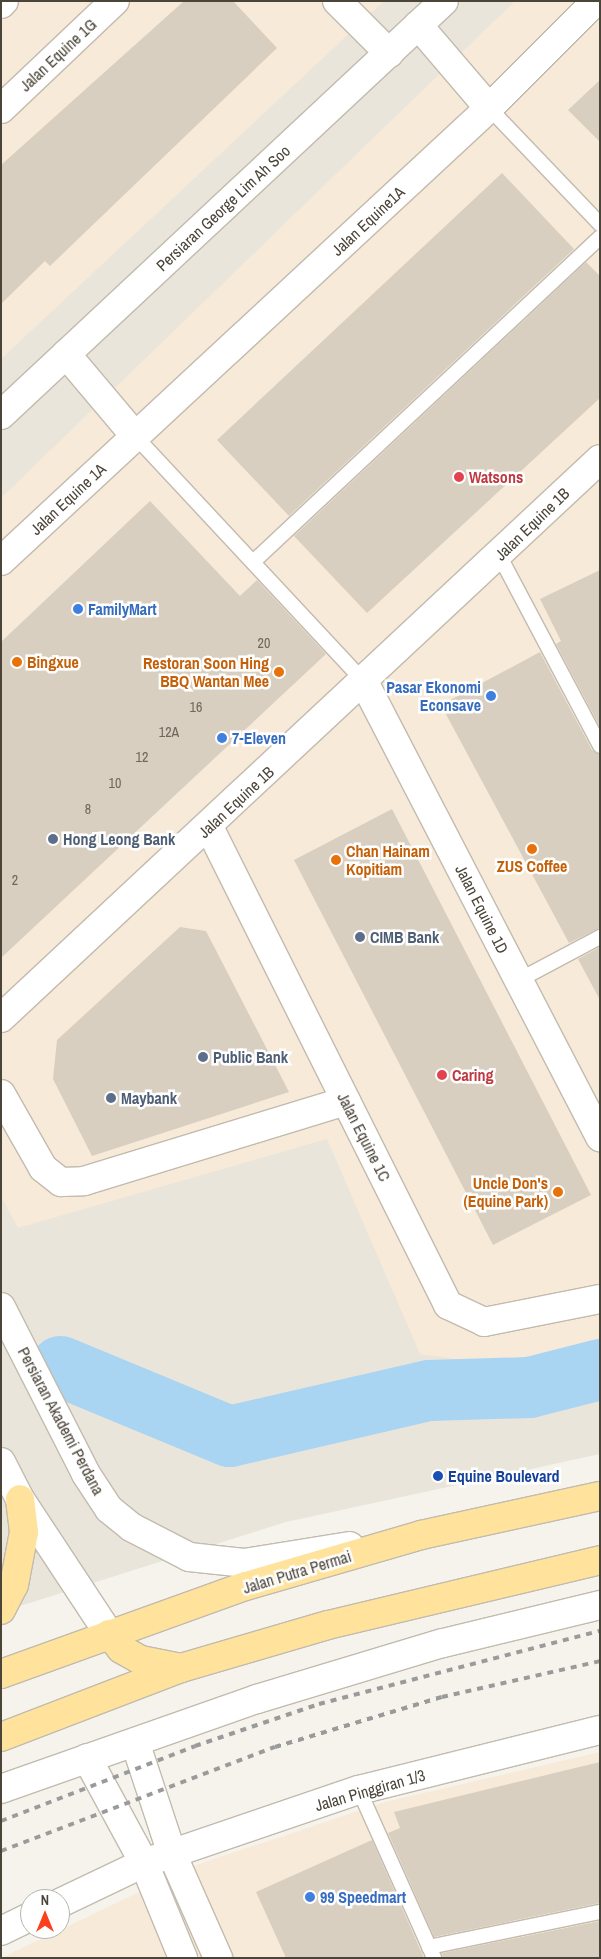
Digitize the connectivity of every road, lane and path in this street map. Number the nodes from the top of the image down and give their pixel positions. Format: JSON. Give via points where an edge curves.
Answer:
{"nodes":[{"id":1,"x":115,"y":1,"type":"edge"},
{"id":2,"x":337,"y":1,"type":"edge"},
{"id":3,"x":444,"y":1,"type":"edge"},
{"id":4,"x":596,"y":1,"type":"edge"},
{"id":5,"x":418,"y":25,"type":"junction"},
{"id":6,"x":389,"y":53,"type":"junction"},
{"id":7,"x":489,"y":108,"type":"junction"},
{"id":8,"x":1,"y":109,"type":"edge"},
{"id":9,"x":600,"y":224,"type":"edge"},
{"id":10,"x":600,"y":236,"type":"edge"},
{"id":11,"x":66,"y":354,"type":"junction"},
{"id":12,"x":1,"y":415,"type":"edge"},
{"id":13,"x":135,"y":436,"type":"junction"},
{"id":14,"x":600,"y":459,"type":"edge"},
{"id":15,"x":499,"y":555,"type":"junction"},
{"id":16,"x":1,"y":561,"type":"edge"},
{"id":17,"x":253,"y":562,"type":"junction"},
{"id":18,"x":364,"y":682,"type":"junction"},
{"id":19,"x":600,"y":746,"type":"edge"},
{"id":20,"x":210,"y":827,"type":"junction"},
{"id":21,"x":600,"y":937,"type":"edge"},
{"id":22,"x":519,"y":980,"type":"junction"},
{"id":23,"x":1,"y":1018,"type":"edge"},
{"id":24,"x":1,"y":1094,"type":"edge"},
{"id":25,"x":346,"y":1101,"type":"junction"},
{"id":26,"x":600,"y":1137,"type":"edge"},
{"id":27,"x":600,"y":1299,"type":"edge"},
{"id":28,"x":1,"y":1307,"type":"edge"},
{"id":29,"x":1,"y":1462,"type":"edge"},
{"id":30,"x":600,"y":1496,"type":"edge"},
{"id":31,"x":20,"y":1499,"type":"junction"},
{"id":32,"x":421,"y":1535,"type":"junction"},
{"id":33,"x":600,"y":1560,"type":"edge"},
{"id":34,"x":600,"y":1605,"type":"edge"},
{"id":35,"x":1,"y":1610,"type":"edge"},
{"id":36,"x":110,"y":1634,"type":"junction"},
{"id":37,"x":181,"y":1668,"type":"junction"},
{"id":38,"x":1,"y":1674,"type":"edge"},
{"id":39,"x":600,"y":1730,"type":"edge"},
{"id":40,"x":1,"y":1737,"type":"edge"},
{"id":41,"x":135,"y":1742,"type":"junction"},
{"id":42,"x":87,"y":1758,"type":"junction"},
{"id":43,"x":1,"y":1789,"type":"edge"},
{"id":44,"x":359,"y":1790,"type":"junction"},
{"id":45,"x":172,"y":1854,"type":"junction"},
{"id":46,"x":144,"y":1863,"type":"junction"},
{"id":47,"x":70,"y":1898,"type":"edge"},
{"id":48,"x":600,"y":1912,"type":"edge"},
{"id":49,"x":20,"y":1922,"type":"edge"},
{"id":50,"x":1,"y":1931,"type":"edge"},
{"id":51,"x":432,"y":1953,"type":"edge"},
{"id":52,"x":183,"y":1958,"type":"edge"},
{"id":53,"x":218,"y":1958,"type":"edge"}],
"edges":[{"from":1,"to":8,"type":"street","name":"Jalan Equine 1G"},
{"from":2,"to":6,"type":"street"},
{"from":3,"to":5,"type":"street","name":"Persiaran George Lim Ah Soo"},
{"from":4,"to":7,"type":"street","name":"Jalan Equine1A"},
{"from":5,"to":6,"type":"street","name":"Persiaran George Lim Ah Soo"},
{"from":5,"to":7,"type":"street"},
{"from":6,"to":11,"type":"street","name":"Persiaran George Lim Ah Soo"},
{"from":7,"to":9,"type":"lane"},
{"from":7,"to":13,"type":"street","name":"Jalan Equine1A"},
{"from":10,"to":17,"type":"lane"},
{"from":11,"to":12,"type":"street","name":"Persiaran George Lim Ah Soo"},
{"from":11,"to":13,"type":"street"},
{"from":13,"to":16,"type":"street","name":"Jalan Equine 1A"},
{"from":13,"to":17,"type":"lane"},
{"from":14,"to":15,"type":"street","name":"Jalan Equine 1B"},
{"from":15,"to":18,"type":"street","name":"Jalan Equine 1B"},
{"from":15,"to":19,"type":"lane"},
{"from":17,"to":18,"type":"lane"},
{"from":18,"to":20,"type":"street","name":"Jalan Equine 1B"},
{"from":18,"to":22,"type":"street","name":"Jalan Equine 1D"},
{"from":20,"to":23,"type":"street","name":"Jalan Equine 1B"},
{"from":20,"to":25,"type":"street","name":"Jalan Equine 1C"},
{"from":21,"to":22,"type":"lane"},
{"from":22,"to":26,"type":"street","name":"Jalan Equine 1D"},
{"from":24,"to":25,"type":"street","via":[[43,1168],[61,1182],[84,1181]]},
{"from":25,"to":27,"type":"street","name":"Jalan Equine 1C","via":[[448,1305],[484,1322]]},
{"from":28,"to":32,"type":"street","name":"Persiaran Akademi Perdana","via":[[86,1474],[110,1509],[132,1527],[189,1557],[244,1563]]},
{"from":29,"to":31,"type":"street"},
{"from":30,"to":32,"type":"main road","name":"Jalan Putra Permai"},
{"from":31,"to":35,"type":"main road","via":[[24,1532],[14,1585]]},
{"from":31,"to":36,"type":"street"},
{"from":32,"to":36,"type":"main road","name":"Jalan Putra Permai","via":[[246,1586]]},
{"from":33,"to":37,"type":"main road","via":[[328,1625]]},
{"from":34,"to":41,"type":"street","via":[[434,1646],[257,1699]]},
{"from":36,"to":37,"type":"main road","via":[[121,1649],[140,1660]]},
{"from":36,"to":38,"type":"main road","name":"Jalan Putra Permai"},
{"from":37,"to":40,"type":"main road"},
{"from":39,"to":44,"type":"street","name":"Jalan Pinggiran 1/3"},
{"from":41,"to":42,"type":"street"},
{"from":41,"to":45,"type":"street"},
{"from":42,"to":43,"type":"street"},
{"from":42,"to":46,"type":"street"},
{"from":44,"to":45,"type":"street","name":"Jalan Pinggiran 1/3"},
{"from":44,"to":51,"type":"lane"},
{"from":45,"to":46,"type":"street","name":"Jalan Pinggiran 1/3"},
{"from":45,"to":53,"type":"street"},
{"from":46,"to":47,"type":"street","name":"Jalan Pinggiran 1/3"},
{"from":46,"to":52,"type":"street"},
{"from":48,"to":51,"type":"lane"},
{"from":49,"to":50,"type":"street"}]}
